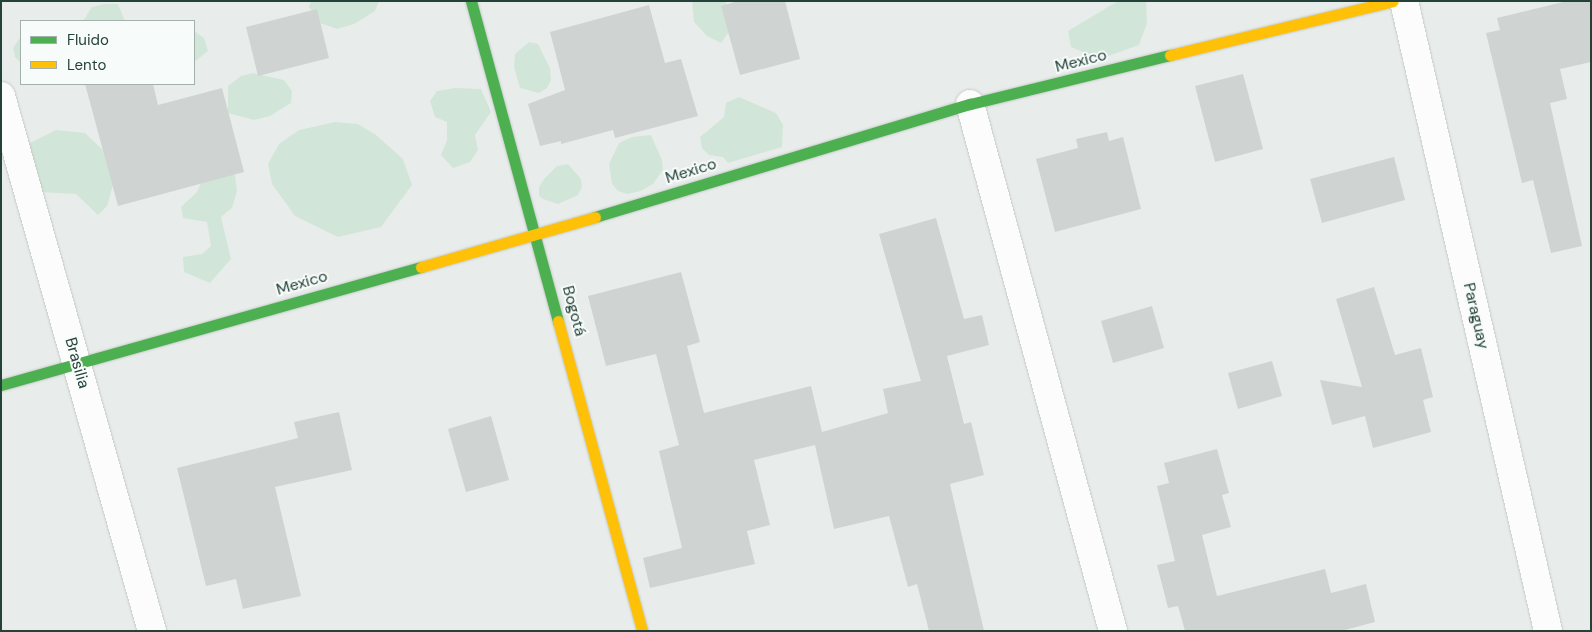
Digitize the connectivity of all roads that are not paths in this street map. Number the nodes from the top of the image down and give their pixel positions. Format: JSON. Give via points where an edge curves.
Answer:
{"nodes":[{"id":1,"x":471,"y":1,"type":"edge"},
{"id":2,"x":1393,"y":1,"type":"edge"},
{"id":3,"x":1404,"y":1,"type":"edge"},
{"id":4,"x":1,"y":96,"type":"edge"},
{"id":5,"x":970,"y":104,"type":"junction"},
{"id":6,"x":536,"y":234,"type":"junction"},
{"id":7,"x":76,"y":363,"type":"junction"},
{"id":8,"x":1,"y":385,"type":"edge"},
{"id":9,"x":152,"y":631,"type":"edge"},
{"id":10,"x":642,"y":631,"type":"edge"},
{"id":11,"x":1113,"y":631,"type":"edge"},
{"id":12,"x":1548,"y":631,"type":"edge"}],
"edges":[{"from":1,"to":6,"type":"street","name":"Bogotá"},
{"from":2,"to":5,"type":"street","name":"Mexico"},
{"from":3,"to":12,"type":"street","name":"Paraguay"},
{"from":4,"to":7,"type":"street","name":"Brasilia"},
{"from":5,"to":6,"type":"street","name":"Mexico"},
{"from":5,"to":11,"type":"street"},
{"from":6,"to":7,"type":"street","name":"Mexico"},
{"from":6,"to":10,"type":"street","name":"Bogotá"},
{"from":7,"to":8,"type":"street","name":"Mexico"},
{"from":7,"to":9,"type":"street","name":"Brasilia"}]}
